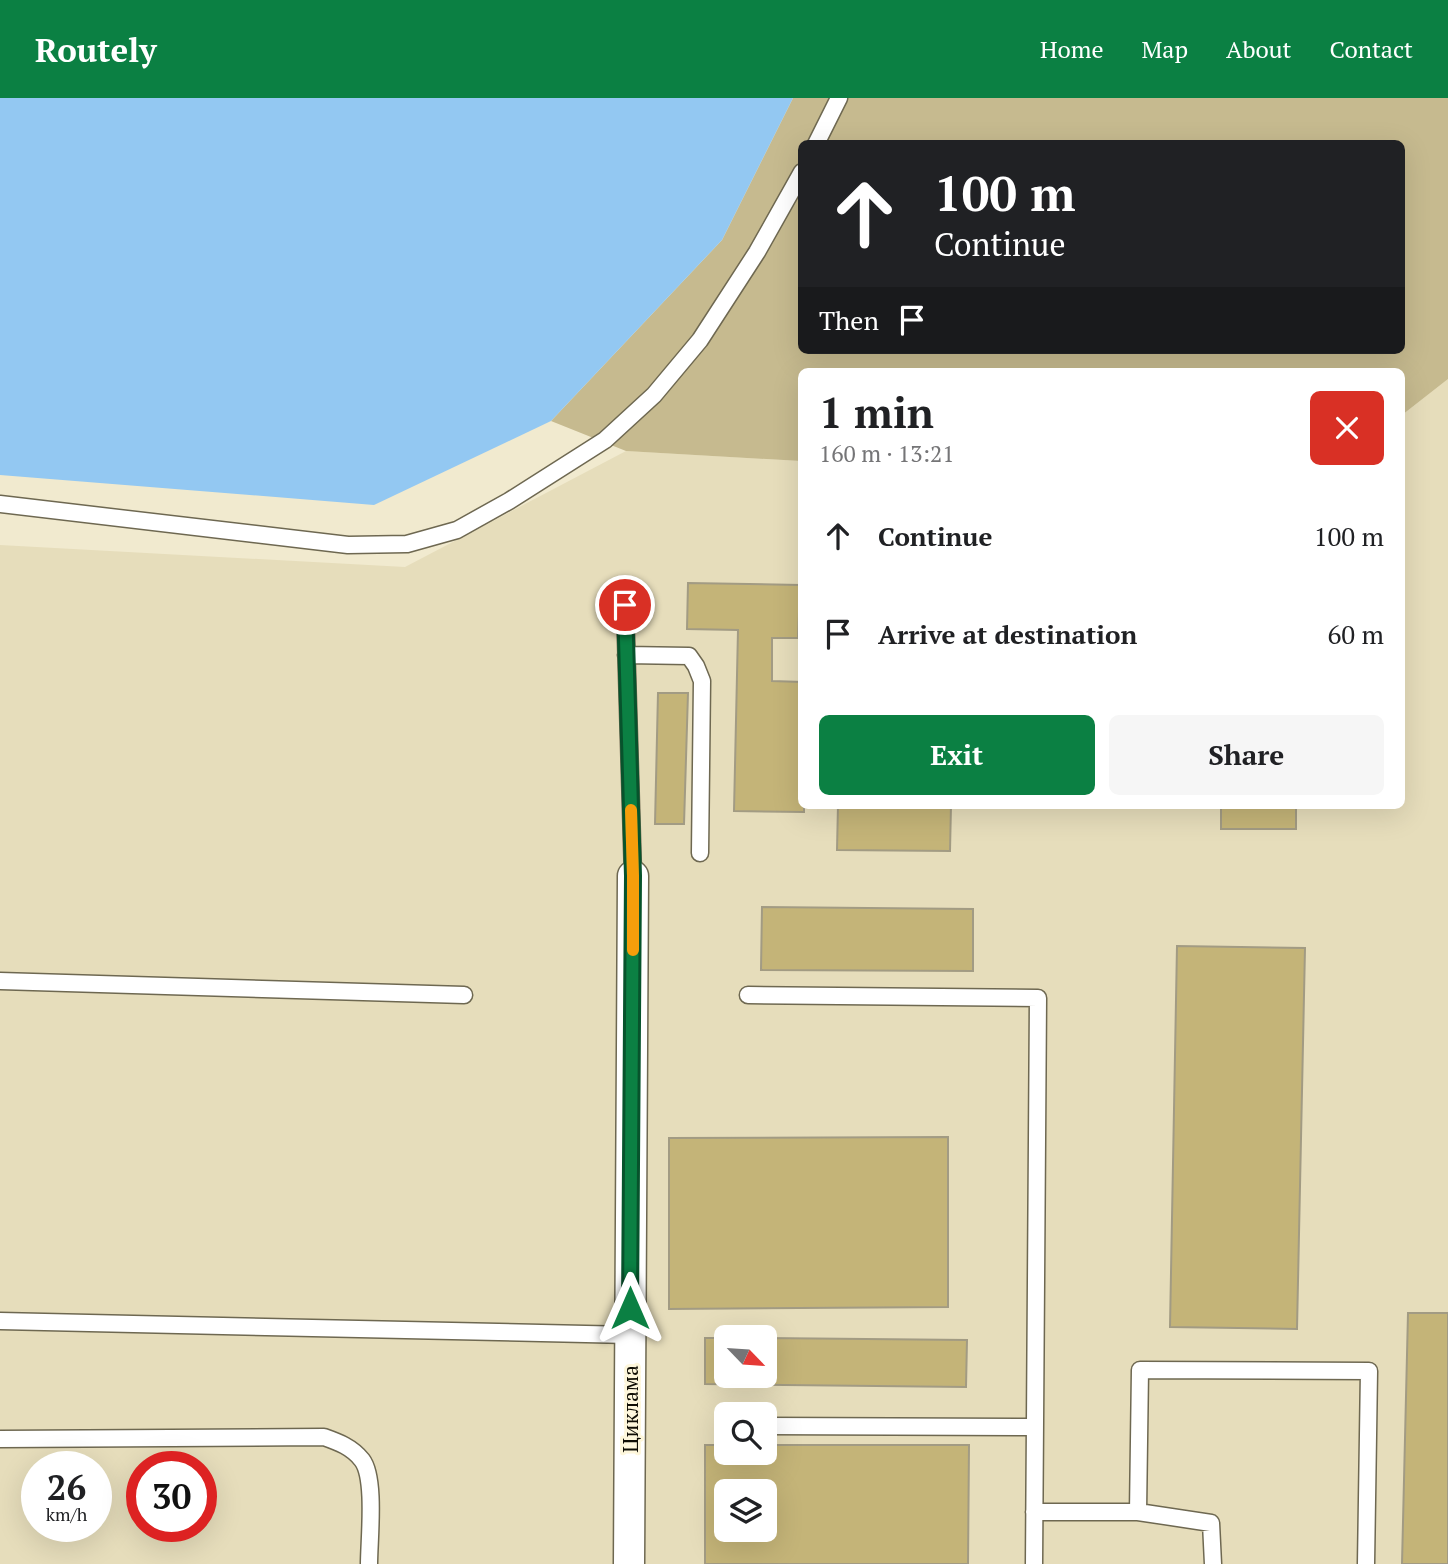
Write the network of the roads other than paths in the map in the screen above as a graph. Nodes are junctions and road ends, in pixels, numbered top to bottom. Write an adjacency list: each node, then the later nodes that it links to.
1 (839, 98): 2 (lane)
2 (818, 140)
3 (798, 179): 4 (lane)
4 (0, 504)
5 (625, 605): 6 (lane)
6 (626, 655): 7 (lane); 8 (lane)
7 (700, 853)
8 (633, 876): 13 (street, Циклама)
9 (0, 981): 10 (lane)
10 (464, 995)
11 (748, 995): 15 (lane)
12 (0, 1321): 13 (lane)
13 (630, 1335): 20 (street, Циклама)
14 (777, 1426): 15 (lane)
15 (1035, 1427): 17 (lane)
16 (0, 1439): 19 (lane)
17 (1034, 1512): 18 (lane); 21 (lane)
18 (1138, 1512): 22 (lane); 23 (lane)
19 (369, 1564)
20 (629, 1564)
21 (1034, 1564)
22 (1213, 1564)
23 (1366, 1564)

